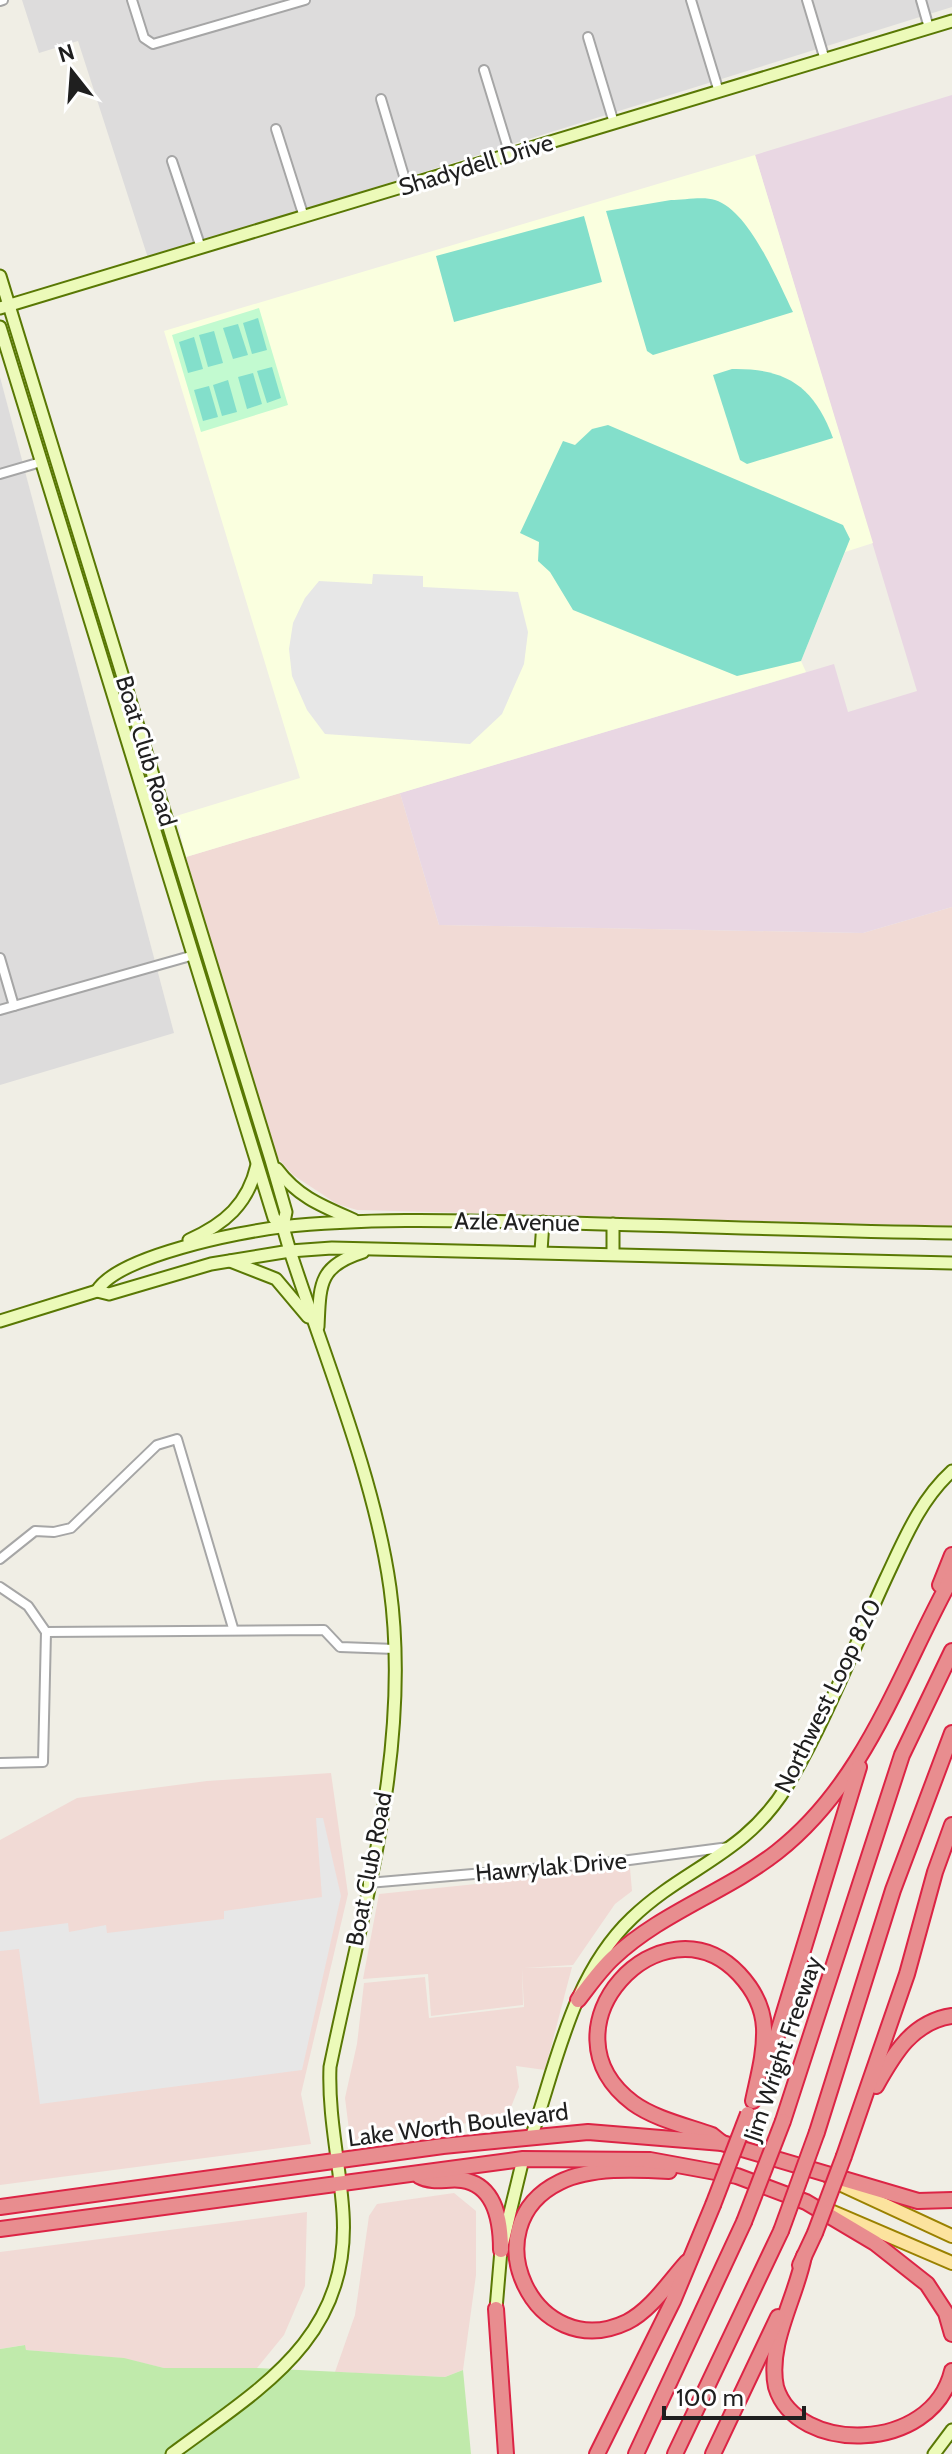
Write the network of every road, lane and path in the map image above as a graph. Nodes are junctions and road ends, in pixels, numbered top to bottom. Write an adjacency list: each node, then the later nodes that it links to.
1 (132, 0): 2 (street)
2 (305, 0)
3 (691, 0): 11 (street)
4 (807, 0): 9 (street)
5 (921, 0): 7 (street)
6 (952, 21): 7 (main road, Shadydell Drive)
7 (929, 28): 9 (main road, Shadydell Drive)
8 (588, 37): 13 (street)
9 (825, 60): 11 (main road, Shadydell Drive)
10 (484, 70): 15 (street)
11 (719, 92): 13 (main road, Shadydell Drive)
12 (381, 99): 17 (street)
13 (614, 123): 15 (main road, Shadydell Drive)
14 (276, 129): 18 (street)
15 (510, 155): 17 (main road, Shadydell Drive)
16 (172, 161): 19 (street)
17 (407, 186): 18 (main road, Shadydell Drive)
18 (304, 217): 19 (main road, Shadydell Drive)
19 (201, 248): 21 (main road, Shadydell Drive)
20 (0, 276): 21 (main road, Boat Club Road)
21 (5, 307): 29 (main road, Boat Club Road)
22 (0, 327): 23 (main road, Boat Club Road)
23 (41, 462): 24 (street); 25 (main road, Boat Club Road)
24 (0, 474)
25 (194, 955): 27 (street); 30 (main road, Boat Club Road)
26 (0, 958): 27 (street)
27 (14, 1006): 28 (street)
28 (0, 1010)
29 (271, 1160): 31 (main road); 34 (main road, Boat Club Road)
30 (257, 1164): 34 (main road, Boat Club Road); 40 (main road)
31 (358, 1222): 32 (main road, Azle Avenue); 34 (main road, Azle Avenue)
32 (543, 1222): 33 (main road, Azle Avenue); 38 (main road)
33 (613, 1224): 35 (main road, Azle Avenue); 39 (main road)
34 (283, 1227): 37 (main road, Boat Club Road); 40 (main road, Azle Avenue)
35 (952, 1233)
36 (373, 1248): 37 (main road, Azle Avenue); 38 (main road, Azle Avenue); 45 (main road, Azle Avenue)
37 (290, 1251): 41 (main road, Azle Avenue); 45 (main road, Boat Club Road)
38 (541, 1251): 39 (main road, Azle Avenue)
39 (613, 1253): 42 (main road, Azle Avenue)
40 (148, 1259): 43 (main road, Azle Avenue)
41 (230, 1261): 43 (main road, Azle Avenue); 45 (main road)
42 (952, 1263)
43 (97, 1291): 44 (main road, Azle Avenue)
44 (0, 1321)
45 (317, 1335): 54 (main road, Boat Club Road)
46 (952, 1471): 60 (main road, Northwest Loop 820)
47 (952, 1555): 52 (highway)
48 (0, 1559): 51 (street)
49 (952, 1577): 52 (highway)
50 (0, 1587): 53 (street)
51 (233, 1628): 53 (street); 54 (street)
52 (924, 1628): 57 (highway)
53 (46, 1632): 58 (street)
54 (395, 1649): 61 (main road, Boat Club Road)
55 (952, 1651): 90 (highway, Jim Wright Freeway, bridge)
56 (952, 1733): 91 (highway, bridge)
57 (861, 1759): 62 (highway); 64 (highway)
58 (0, 1763)
59 (952, 1825): 65 (highway)
60 (734, 1847): 61 (street, Hawrylak Drive); 62 (main road, Northwest Loop 820)
61 (368, 1883): 69 (main road, Boat Club Road)
62 (578, 2000): 66 (main road, Northwest Loop 820)
63 (952, 2016): 65 (highway)
64 (751, 2108): 67 (highway); 81 (highway, bridge)
65 (861, 2111): 80 (highway, bridge)
66 (532, 2135): 67 (highway, Lake Worth Boulevard); 69 (highway, Lake Worth Boulevard)
67 (722, 2143): 70 (highway, Lake Worth Boulevard)
68 (523, 2159): 71 (highway, Lake Worth Boulevard); 72 (highway, Lake Worth Boulevard); 79 (main road)
69 (336, 2162): 73 (main road, Boat Club Road); 76 (highway, Lake Worth Boulevard)
70 (817, 2173): 74 (highway); 78 (main road, Lake Worth Boulevard)
71 (415, 2174): 73 (highway, Lake Worth Boulevard); 79 (highway)
72 (737, 2176): 75 (highway, Lake Worth Boulevard); 81 (highway)
73 (339, 2184): 77 (highway, Lake Worth Boulevard); 87 (main road, Boat Club Road)
74 (952, 2200)
75 (806, 2202): 82 (main road, Lake Worth Boulevard); 84 (highway)
76 (0, 2207)
77 (0, 2229)
78 (952, 2236)
79 (501, 2250): 83 (main road)
80 (804, 2256): 85 (highway); 92 (highway)
81 (687, 2262): 89 (highway)
82 (952, 2263)
83 (496, 2309): 88 (highway)
84 (952, 2334)
85 (952, 2371)
86 (952, 2430): 93 (main road)
87 (172, 2454)
88 (506, 2454)
89 (597, 2454)
90 (636, 2454)
91 (675, 2454)
92 (713, 2454)
93 (934, 2454)

